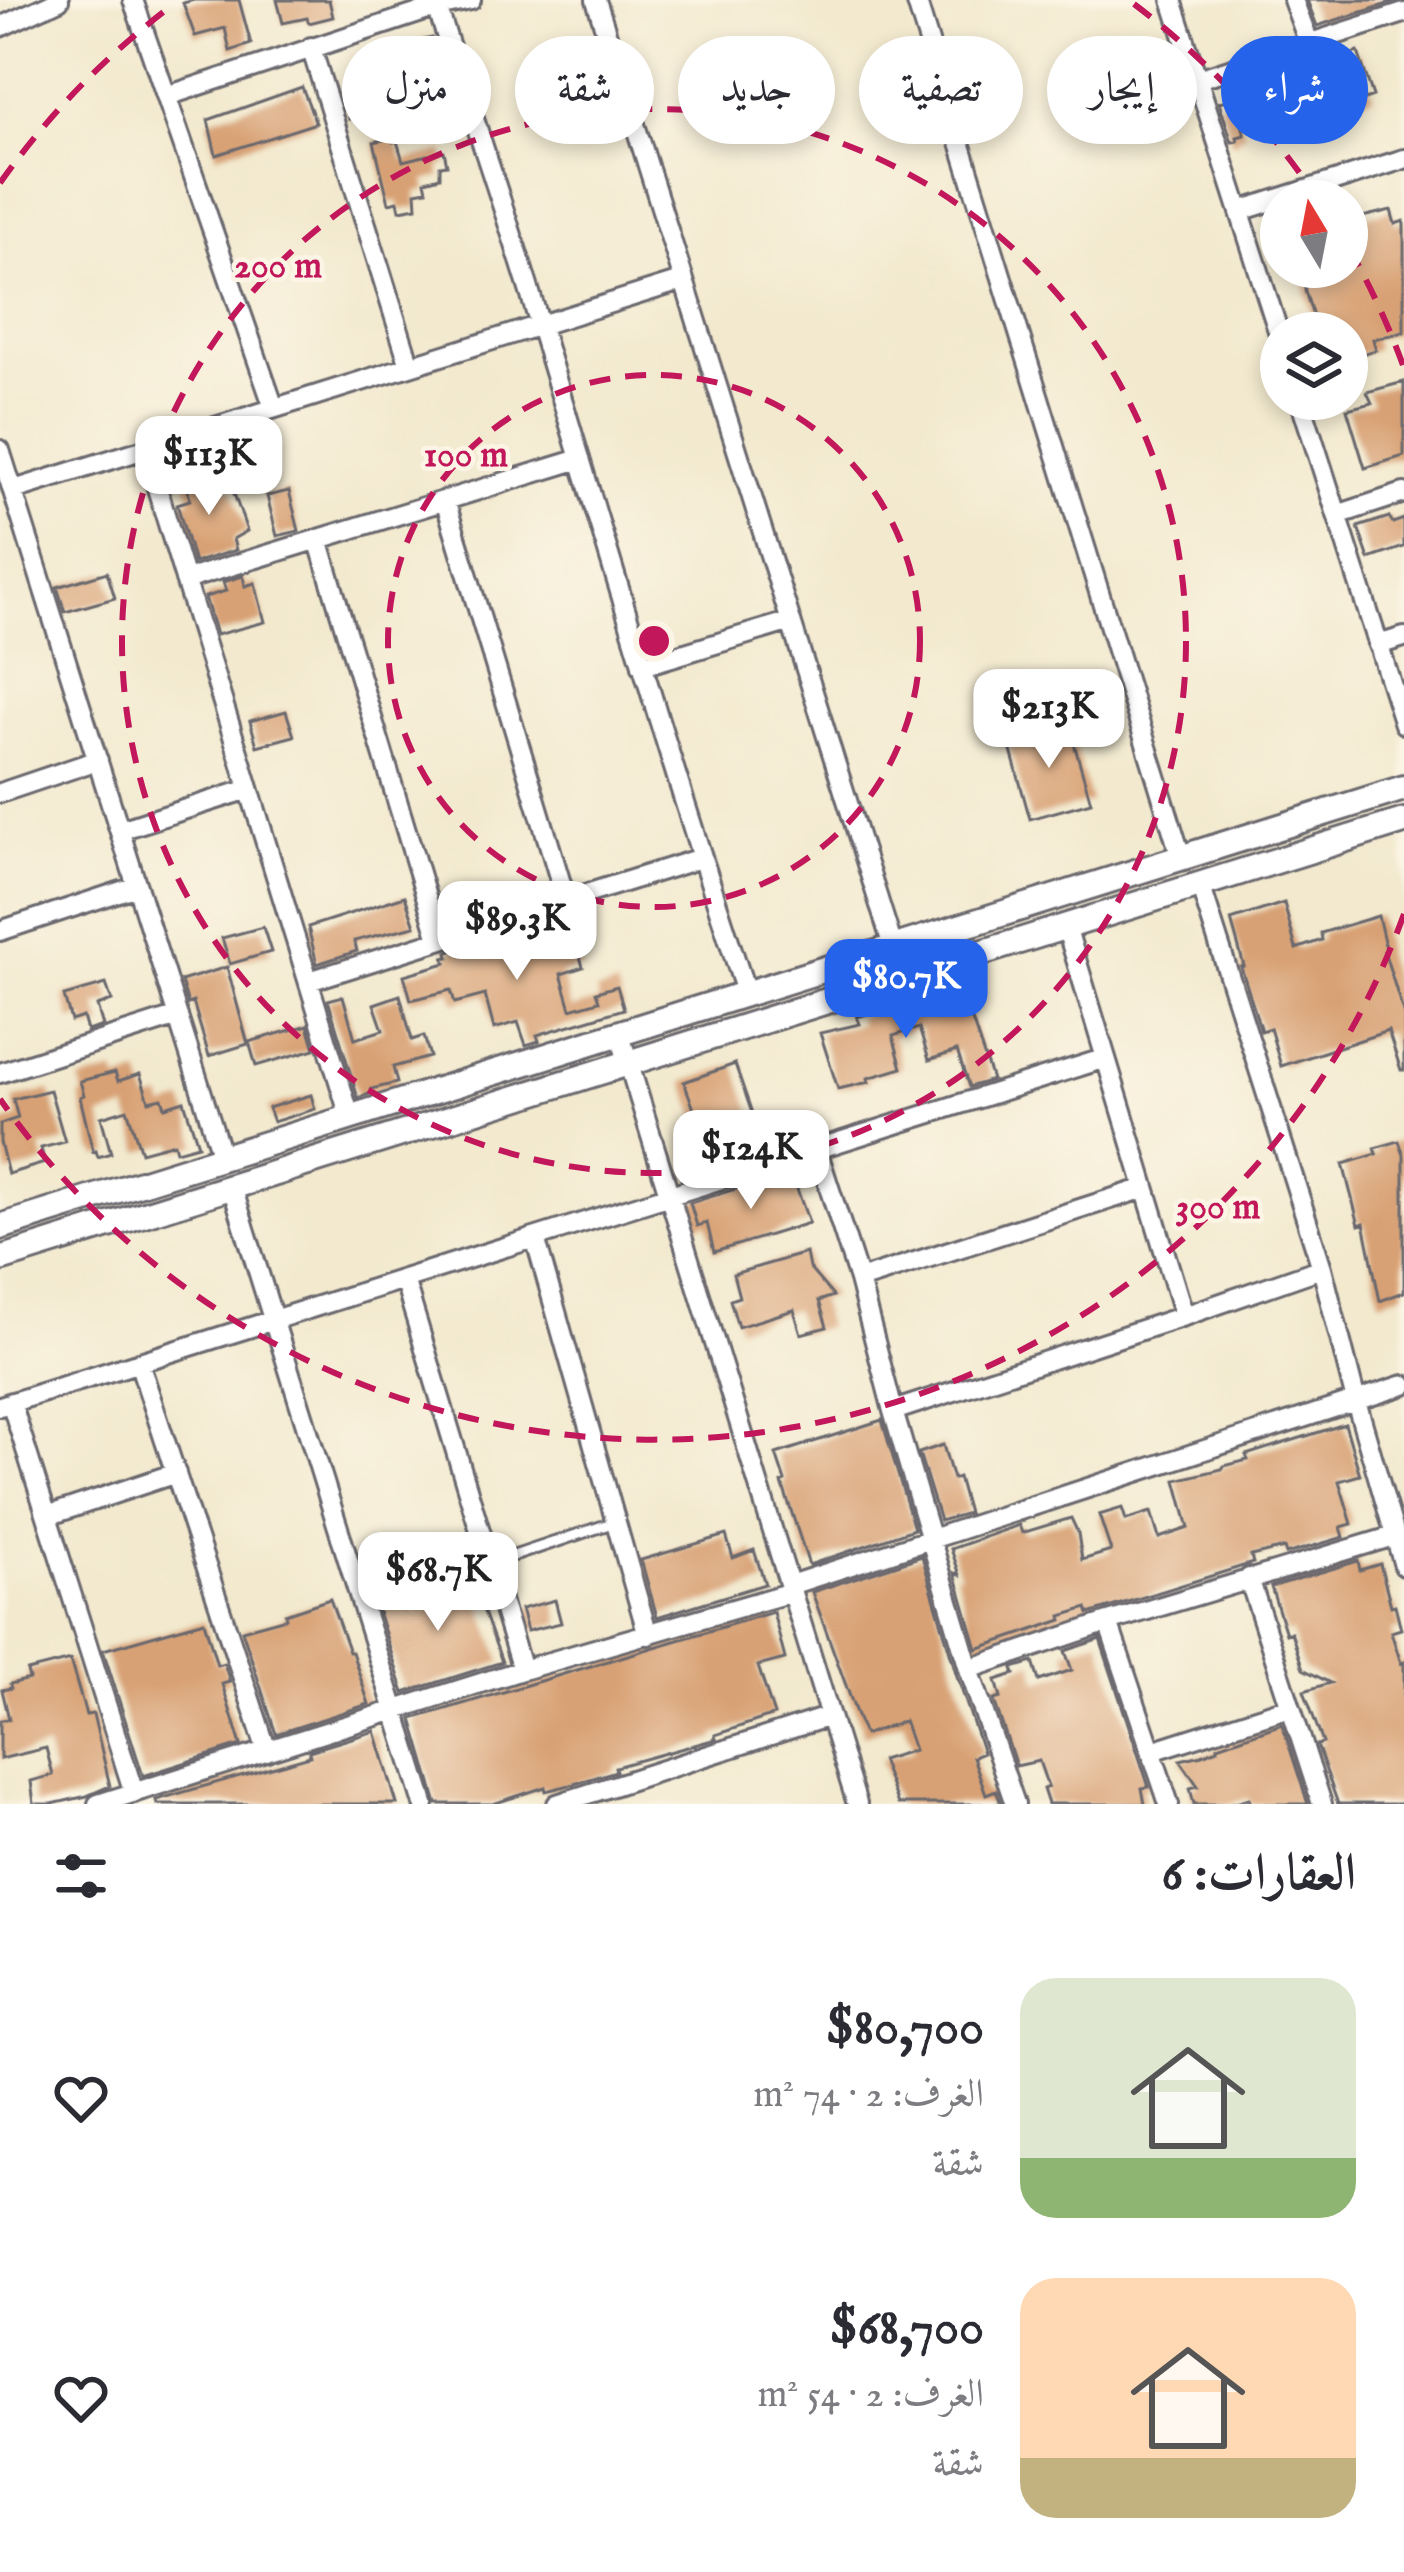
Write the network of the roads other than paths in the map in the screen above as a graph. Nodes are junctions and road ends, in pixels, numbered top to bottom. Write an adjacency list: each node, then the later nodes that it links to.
1 (59, 0): 10 (street)
2 (134, 0): 16 (street)
3 (471, 0): 8 (street)
4 (596, 0): 19 (street)
5 (916, 0): 45 (street)
6 (1172, 0): 15 (street)
7 (1293, 0): 11 (street)
8 (437, 7): 13 (street); 21 (street)
9 (1404, 13): 12 (street)
10 (0, 27)
11 (1306, 36)
12 (1331, 36)
13 (311, 47): 16 (street); 22 (street)
14 (1221, 72): 15 (street)
15 (1198, 79): 18 (street)
16 (167, 96): 23 (street)
17 (1404, 159): 18 (street)
18 (1240, 211): 20 (street)
19 (684, 280): 21 (street); 34 (street)
20 (1272, 312)
21 (540, 325): 22 (street); 27 (street)
22 (410, 366): 23 (street)
23 (274, 409): 26 (street)
24 (1307, 420): 31 (street)
25 (0, 449): 28 (street)
26 (145, 449): 28 (street); 33 (street)
27 (580, 459): 30 (street); 37 (street)
28 (14, 490): 39 (street)
29 (1404, 494): 31 (street)
30 (446, 500): 32 (street); 49 (street)
31 (1337, 514): 36 (street)
32 (318, 539): 33 (street); 52 (street)
33 (185, 580): 40 (street)
34 (791, 621): 37 (street); 53 (street)
35 (1404, 637): 36 (street)
36 (1378, 645): 38 (street)
37 (642, 666): 46 (street)
38 (1404, 724)
39 (98, 760): 42 (street); 44 (street)
40 (249, 789): 44 (street); 54 (street)
41 (1392, 791): 43 (street); 45 (street)
42 (0, 793)
43 (1397, 823): 47 (street)
44 (120, 830): 48 (street)
45 (1181, 857): 53 (street)
46 (701, 858): 49 (street); 55 (street)
47 (1200, 884): 50 (street); 74 (street)
48 (137, 886): 51 (street); 56 (street)
49 (566, 899): 52 (street)
50 (1066, 926): 60 (street); 61 (street)
51 (0, 931)
52 (440, 940): 54 (street)
53 (893, 946): 55 (street)
54 (309, 981): 65 (street)
55 (746, 992): 57 (street)
56 (178, 1016): 64 (street); 67 (street)
57 (663, 1018): 58 (street); 60 (street)
58 (620, 1032): 59 (street); 62 (street)
59 (592, 1040): 63 (street); 65 (street)
60 (675, 1047): 62 (street)
61 (1106, 1058): 66 (street); 69 (street)
62 (629, 1061): 63 (street); 70 (street)
63 (598, 1071): 68 (street)
64 (0, 1073)
65 (350, 1117): 67 (street)
66 (817, 1150): 70 (street); 76 (street)
67 (222, 1157): 71 (street)
68 (232, 1186): 73 (street); 78 (street)
69 (1145, 1188): 76 (street); 77 (street)
70 (672, 1196): 72 (street); 92 (street)
71 (0, 1227)
72 (535, 1238): 75 (street); 86 (street)
73 (0, 1259)
74 (1322, 1268): 77 (street); 81 (street)
75 (404, 1279): 78 (street); 89 (street)
76 (859, 1280): 83 (street)
77 (1184, 1316): 83 (street)
78 (273, 1319): 79 (street); 98 (street)
79 (139, 1361): 82 (street); 84 (street)
80 (1404, 1385): 81 (street)
81 (1356, 1401): 87 (street); 88 (street)
82 (5, 1404): 85 (street)
83 (893, 1411): 88 (street)
84 (176, 1473): 85 (street); 100 (street)
85 (47, 1516): 102 (street)
86 (616, 1522): 89 (lane); 94 (street)
87 (1394, 1536): 90 (street); 91 (street)
88 (932, 1541): 92 (street); 95 (street)
89 (490, 1564): 96 (street)
90 (1404, 1566)
91 (1249, 1578): 93 (street); 97 (street)
92 (791, 1588): 94 (street); 99 (street)
93 (1108, 1622): 95 (street); 101 (street)
94 (648, 1635): 96 (street)
95 (969, 1669): 107 (street)
96 (522, 1670): 98 (street)
97 (1290, 1707): 101 (street); 109 (street)
98 (395, 1710): 100 (street); 104 (street)
99 (830, 1716): 105 (street); 106 (street)
100 (266, 1751): 102 (street)
101 (1152, 1751): 108 (street)
102 (134, 1792): 103 (street)
103 (98, 1804)
104 (424, 1804)
105 (557, 1804)
106 (857, 1804)
107 (1015, 1804)
108 (1169, 1804)
109 (1322, 1804)

